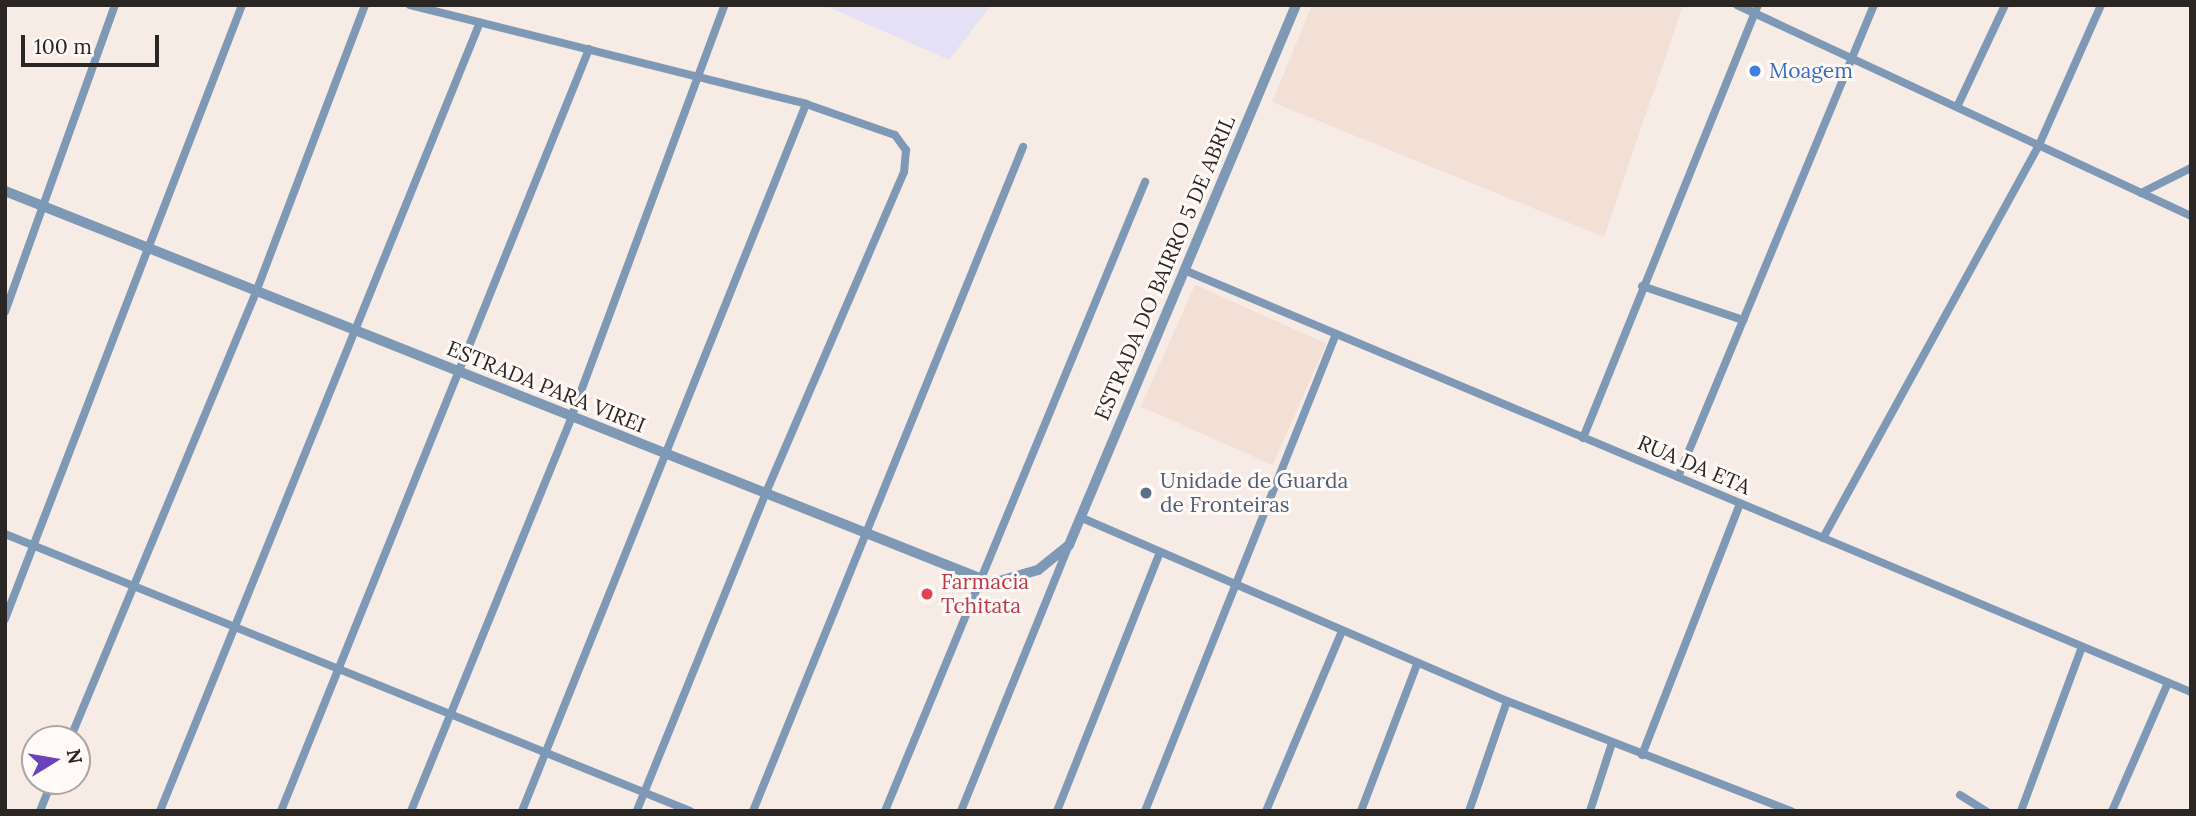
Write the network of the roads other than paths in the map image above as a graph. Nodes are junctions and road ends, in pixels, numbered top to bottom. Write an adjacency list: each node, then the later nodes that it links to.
1 (114, 5): 25 (street)
2 (242, 5): 27 (street)
3 (365, 5): 30 (street)
4 (410, 5): 11 (street)
5 (725, 5): 16 (street)
6 (1296, 5): 28 (street, ESTRADA DO BAIRRO 5 DE ABRIL)
7 (1737, 5): 12 (street)
8 (1874, 5): 15 (street)
9 (2005, 5): 18 (street)
10 (2101, 5): 19 (street)
11 (436, 8): 13 (street)
12 (1756, 9): 15 (street); 29 (street)
13 (480, 22): 14 (street); 33 (street)
14 (589, 48): 16 (street); 35 (street)
15 (1852, 58): 18 (street); 32 (street)
16 (699, 75): 17 (street); 36 (street)
17 (806, 104): 38 (street); 40 (street)
18 (1958, 107): 19 (street)
19 (2039, 145): 24 (street); 45 (street)
20 (1023, 147): 44 (street)
21 (2191, 168): 24 (street)
22 (1145, 182): 49 (street)
23 (5, 191): 25 (street, ESTRADA PARA VIREI)
24 (2141, 193): 26 (street)
25 (46, 207): 27 (street, ESTRADA PARA VIREI); 31 (street)
26 (2191, 216)
27 (148, 248): 30 (street, ESTRADA PARA VIREI); 47 (street)
28 (1184, 270): 34 (street, RUA DA ETA); 42 (street, ESTRADA DO BAIRRO 5 DE ABRIL)
29 (1642, 286): 32 (street); 37 (street)
30 (256, 292): 33 (street, ESTRADA PARA VIREI); 51 (street)
31 (5, 312)
32 (1743, 320): 39 (street)
33 (354, 331): 35 (street, ESTRADA PARA VIREI); 53 (street)
34 (1336, 334): 37 (street, RUA DA ETA); 50 (street)
35 (459, 373): 36 (street, ESTRADA PARA VIREI); 57 (street)
36 (571, 418): 38 (street, ESTRADA PARA VIREI); 61 (street)
37 (1583, 438): 39 (street, RUA DA ETA)
38 (666, 456): 40 (street, ESTRADA PARA VIREI); 64 (street)
39 (1678, 477): 41 (street, RUA DA ETA)
40 (765, 495): 44 (street, ESTRADA PARA VIREI); 66 (street)
41 (1740, 503): 45 (street, RUA DA ETA); 65 (street)
42 (1082, 518): 46 (street, ESTRADA DO BAIRRO 5 DE ABRIL); 48 (street)
43 (5, 534): 47 (street)
44 (867, 536): 49 (street, ESTRADA PARA VIREI); 75 (street)
45 (1823, 538): 55 (street, RUA DA ETA)
46 (1069, 545): 49 (street, ESTRADA PARA VIREI); 77 (street)
47 (35, 546): 51 (street); 52 (street)
48 (1160, 552): 50 (street); 78 (street)
49 (978, 581): 76 (street)
50 (1238, 585): 54 (street); 79 (street)
51 (133, 586): 53 (street); 62 (street)
52 (5, 619)
53 (234, 627): 57 (street); 69 (street)
54 (1342, 631): 56 (street); 80 (street)
55 (2082, 647): 58 (street, RUA DA ETA); 85 (street)
56 (1418, 664): 60 (street); 81 (street)
57 (338, 669): 61 (street); 70 (street)
58 (2168, 683): 59 (street, RUA DA ETA); 86 (street)
59 (2191, 692)
60 (1507, 701): 63 (street); 82 (street)
61 (450, 714): 64 (street); 71 (street)
62 (76, 725)
63 (1612, 743): 65 (street); 68 (street)
64 (546, 753): 66 (street); 72 (street)
65 (1642, 755): 83 (street)
66 (645, 793): 73 (street); 74 (street)
67 (1960, 795): 84 (street)
68 (1591, 810)
69 (160, 811)
70 (281, 811)
71 (411, 811)
72 (522, 811)
73 (637, 811)
74 (690, 811)
75 (753, 811)
76 (886, 811)
77 (961, 811)
78 (1057, 811)
79 (1145, 811)
80 (1266, 811)
81 (1361, 811)
82 (1469, 811)
83 (1791, 811)
84 (1986, 811)
85 (2021, 811)
86 (2112, 811)

